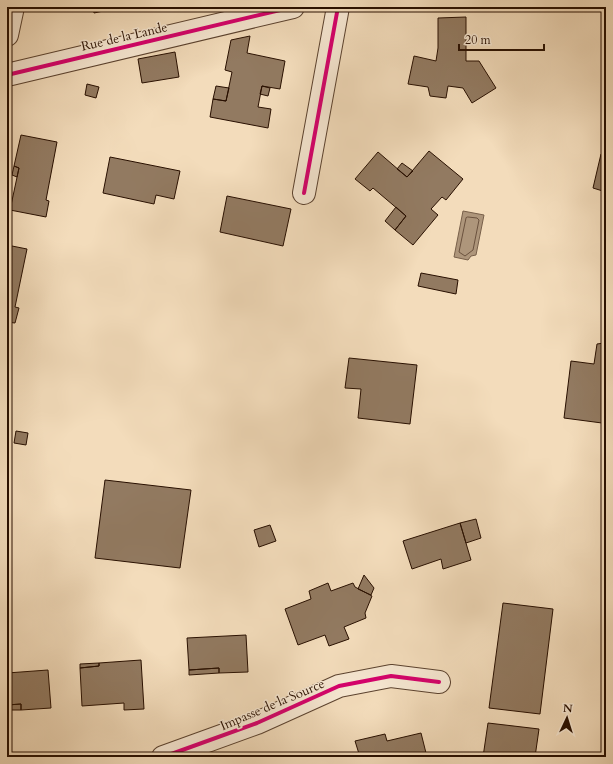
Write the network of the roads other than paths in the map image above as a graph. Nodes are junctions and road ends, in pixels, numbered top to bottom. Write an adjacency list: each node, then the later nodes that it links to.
1 (13, 7): 4 (street)
2 (293, 7): 5 (street, Rue de la Lande)
3 (338, 7): 6 (street)
4 (7, 35)
5 (7, 75)
6 (304, 193)
7 (439, 682): 8 (street, Impasse de la Source)
8 (163, 757)

